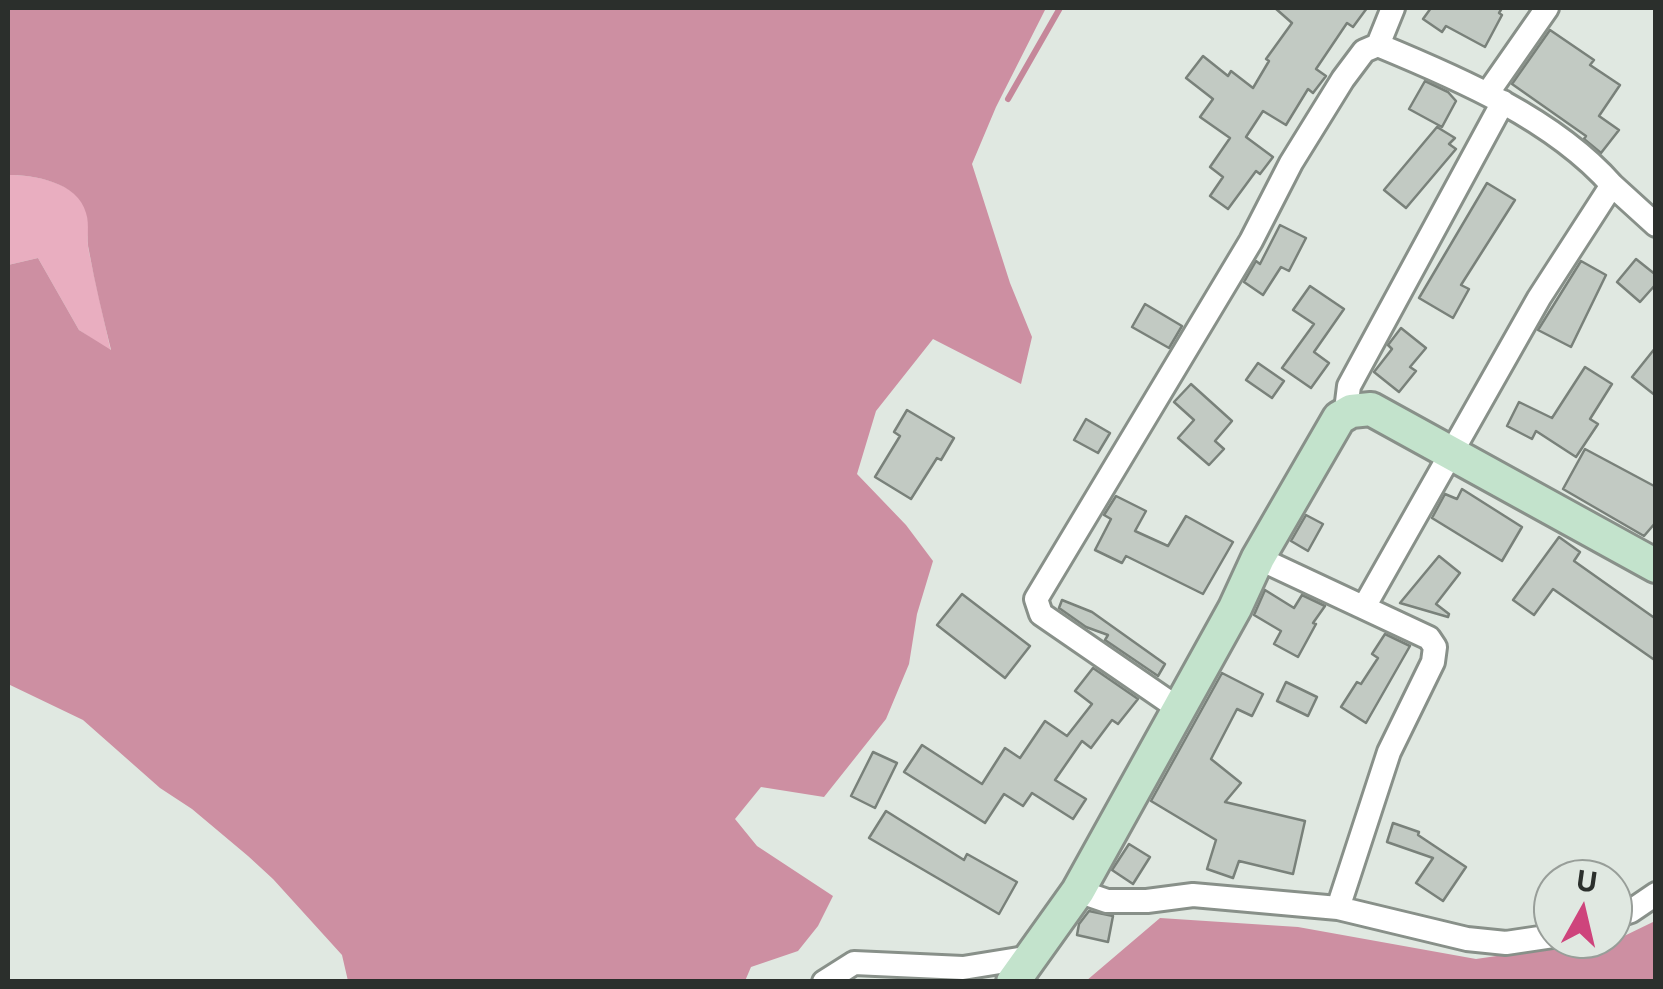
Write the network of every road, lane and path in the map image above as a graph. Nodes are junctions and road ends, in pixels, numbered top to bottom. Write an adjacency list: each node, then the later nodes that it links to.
1 (1393, 8): 3 (street)
2 (1547, 8): 4 (street)
3 (1378, 45): 4 (street); 12 (street)
4 (1495, 98): 5 (street); 7 (street)
5 (1612, 186): 6 (street); 8 (street)
6 (1656, 224)
7 (1351, 411): 8 (main road); 9 (main road)
8 (1451, 453): 10 (main road); 11 (street)
9 (1258, 558): 11 (street); 12 (main road)
10 (1656, 566)
11 (1364, 607): 15 (street)
12 (1179, 709): 13 (main road)
13 (1078, 891): 15 (street); 18 (main road)
14 (1656, 894): 16 (street)
15 (1338, 908): 17 (street)
16 (1633, 911)
17 (1533, 939)
18 (1022, 969): 19 (street)
19 (824, 982)

